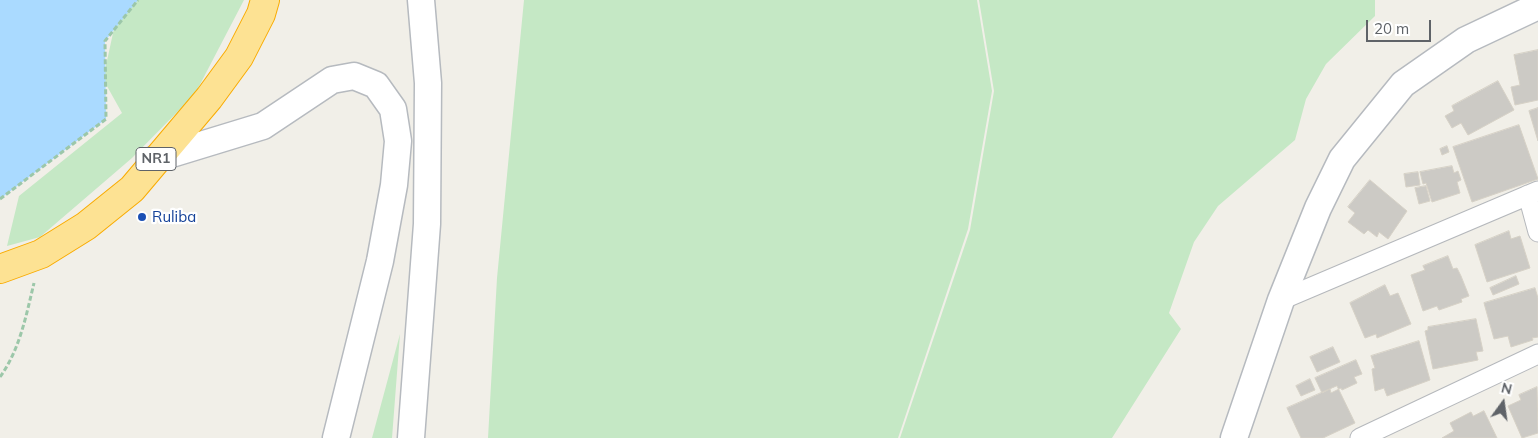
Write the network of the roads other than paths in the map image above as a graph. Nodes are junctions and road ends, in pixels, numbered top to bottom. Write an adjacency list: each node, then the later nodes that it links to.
1 (265, 0): 4 (highway, NR1)
2 (421, 0): 11 (main road)
3 (1538, 6): 8 (main road)
4 (155, 159): 7 (highway, NR1); 10 (main road)
5 (1533, 193): 6 (street); 8 (street)
6 (1538, 232)
7 (0, 269)
8 (1281, 300): 12 (main road)
9 (1538, 354): 13 (street)
10 (336, 438)
11 (411, 438)
12 (1234, 438)
13 (1360, 438)

